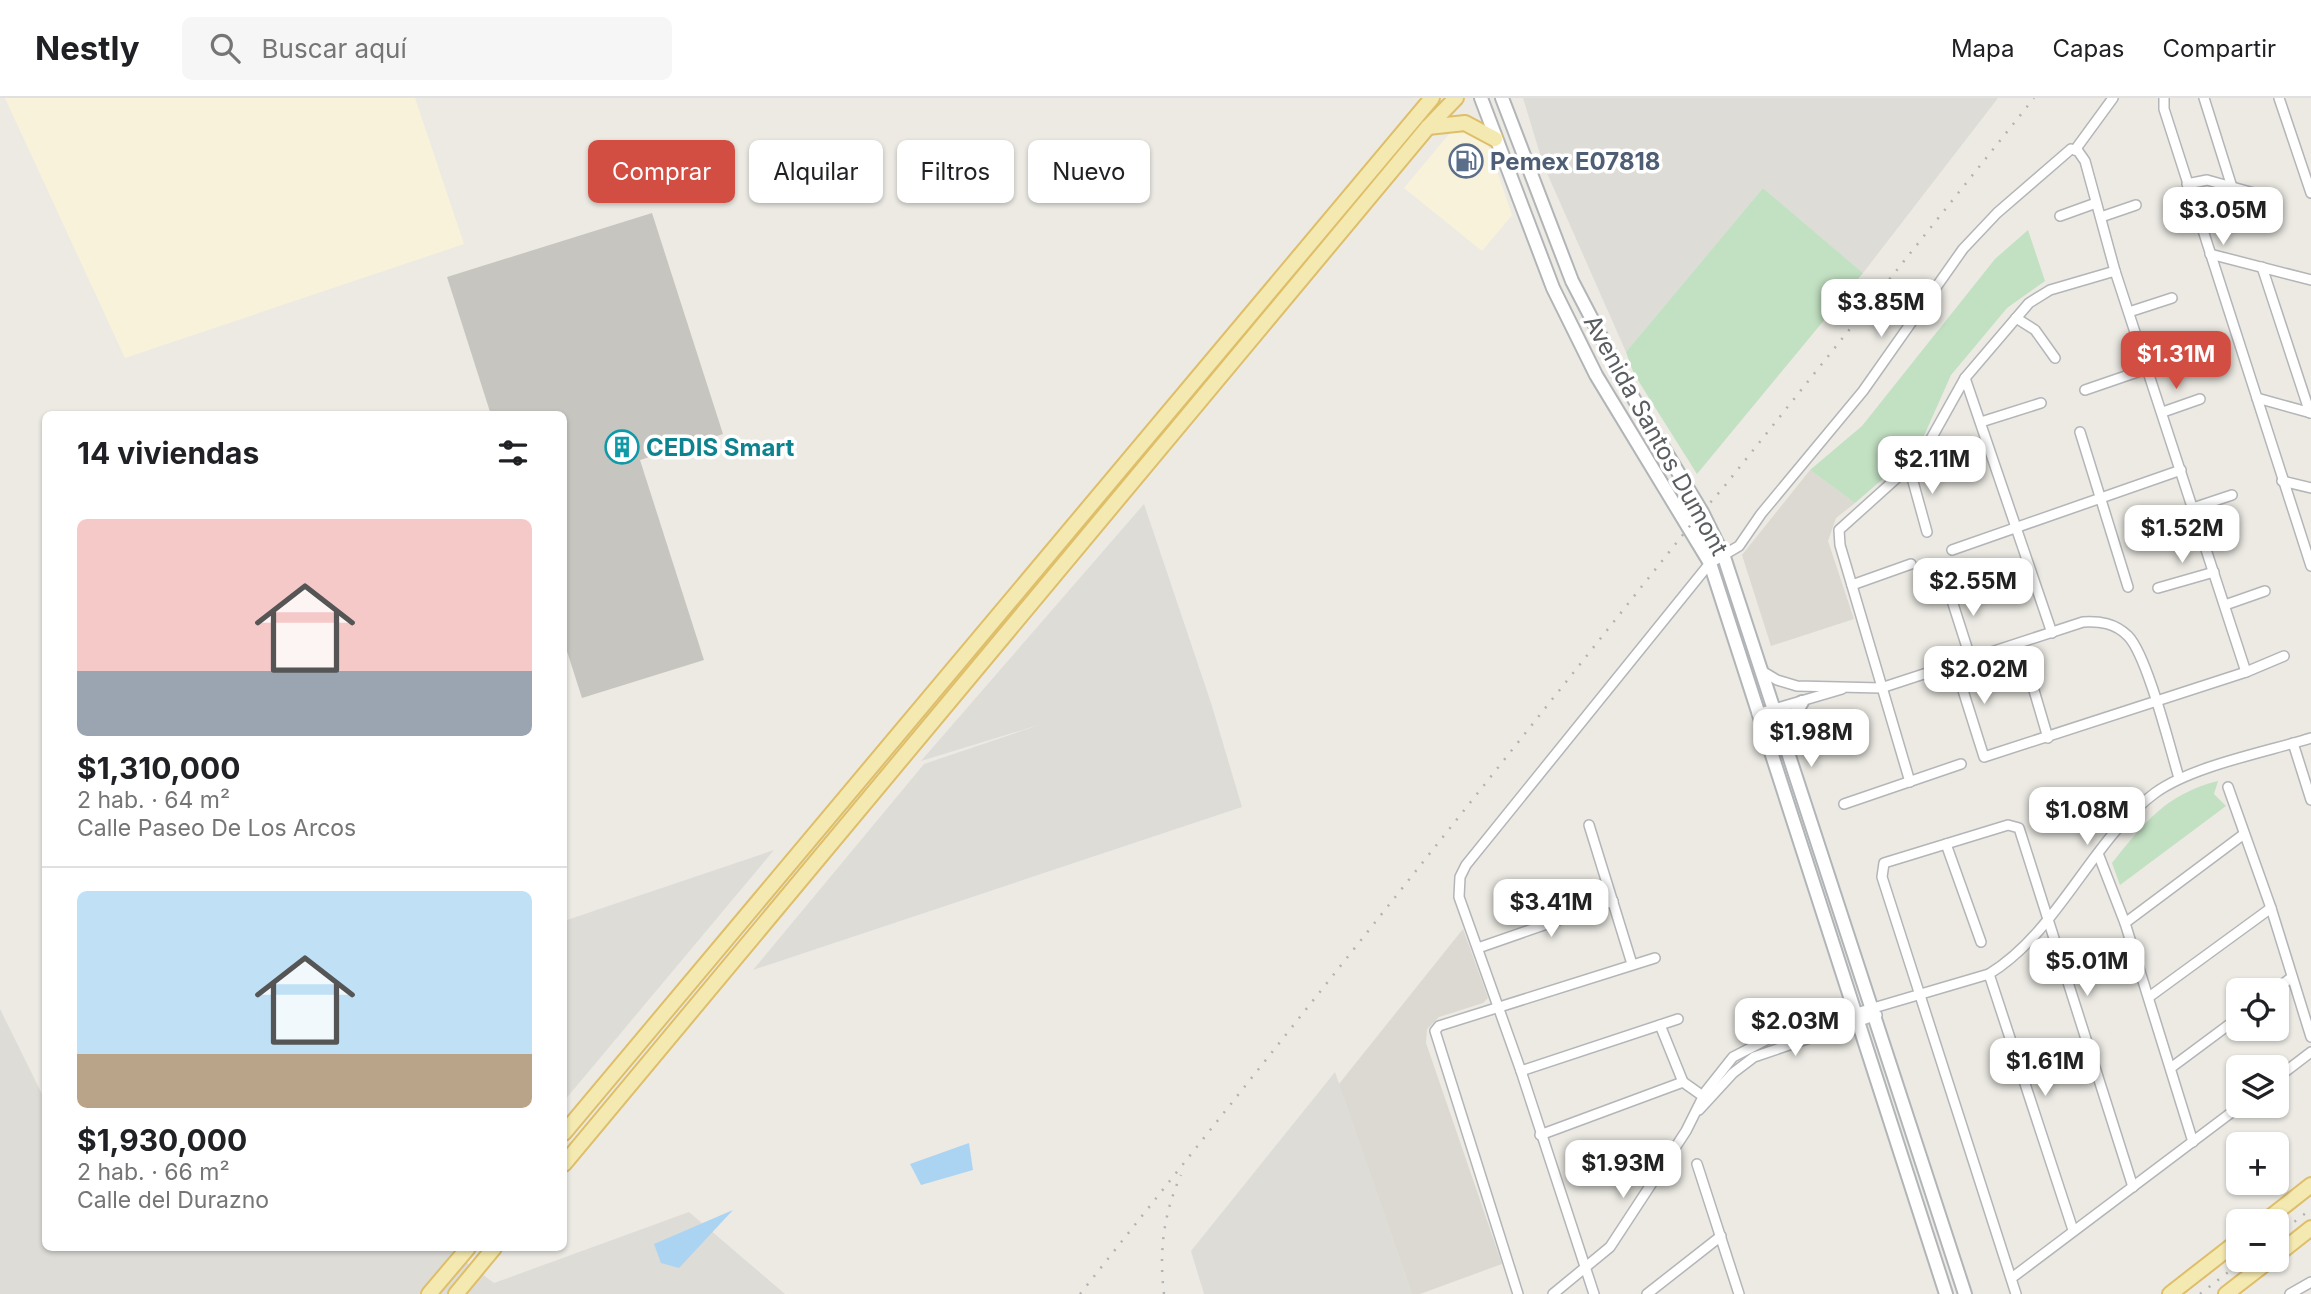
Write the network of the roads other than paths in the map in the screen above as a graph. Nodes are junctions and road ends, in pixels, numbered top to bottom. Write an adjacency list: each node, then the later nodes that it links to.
1 (1432, 98): 88 (main road)
2 (1456, 98): 9 (main road)
3 (1481, 98): 10 (main road, Avenida Santos Dumont)
4 (1502, 98): 48 (main road, Avenida Santos Dumont)
5 (2113, 98): 11 (street)
6 (2204, 98): 13 (street)
7 (2279, 98): 14 (street)
8 (2163, 100): 12 (street)
9 (1428, 127): 10 (main road); 91 (main road)
10 (1495, 139): 49 (main road, Avenida Santos Dumont)
11 (2075, 150): 16 (street); 48 (street)
12 (2187, 184): 13 (street); 20 (street)
13 (2232, 187): 15 (street)
14 (2311, 193)
15 (2260, 195)
16 (2096, 203): 18 (street); 19 (street)
17 (2136, 205): 19 (street)
18 (2060, 216)
19 (2101, 217): 22 (street)
20 (2210, 254): 21 (street); 31 (street)
21 (2262, 267): 23 (street); 35 (street)
22 (2115, 271): 25 (street); 26 (street)
23 (2311, 280)
24 (2172, 298): 25 (street)
25 (2129, 312): 28 (street)
26 (2016, 318): 27 (street); 29 (street)
27 (2055, 358)
28 (2148, 368): 30 (street); 34 (street)
29 (1965, 378): 36 (street); 38 (street)
30 (2085, 390)
31 (2258, 398): 35 (street); 40 (street)
32 (2200, 399): 34 (street)
33 (2041, 403): 36 (street)
34 (2163, 412): 39 (street)
35 (2311, 413)
36 (1981, 422): 45 (street)
37 (2080, 432): 43 (street)
38 (1909, 467): 46 (street); 53 (street)
39 (2181, 470): 43 (street); 44 (street)
40 (2282, 481): 41 (street); 50 (street)
41 (2311, 488)
42 (2232, 495): 44 (street)
43 (2100, 497): 45 (street); 55 (street)
44 (2193, 508): 52 (street)
45 (2016, 526): 47 (street); 59 (street)
46 (1927, 532)
47 (1952, 550)
48 (1724, 557): 49 (street); 63 (main road, Avenida Santos Dumont)
49 (1710, 563): 71 (main road, Avenida Santos Dumont); 93 (street)
50 (2310, 563)
51 (1911, 564): 53 (street)
52 (2214, 572): 56 (street); 58 (street)
53 (1852, 585): 67 (street)
54 (1947, 585): 61 (street)
55 (2128, 587)
56 (2158, 588)
57 (2265, 591): 58 (street)
58 (2225, 605): 64 (street)
59 (2052, 633): 61 (street); 69 (street)
60 (2284, 656): 64 (street)
61 (1971, 660): 62 (street)
62 (1955, 665): 67 (street); 72 (street)
63 (1762, 671): 66 (street); 70 (main road, Avenida Santos Dumont)
64 (2246, 672): 69 (street)
65 (2033, 687): 72 (street)
66 (1844, 688): 67 (street); 68 (street)
67 (1881, 688): 78 (street)
68 (1802, 702): 70 (street); 74 (main road)
69 (2156, 702): 72 (street); 77 (street)
70 (1774, 709): 71 (street); 74 (main road, Avenida Santos Dumont)
71 (1757, 714): 103 (main road, Avenida Santos Dumont)
72 (2048, 738)
73 (2311, 738): 75 (street)
74 (1785, 743): 102 (main road, Avenida Santos Dumont)
75 (2293, 743): 77 (street); 80 (street)
76 (1961, 764): 78 (street)
77 (2179, 778): 85 (street)
78 (1910, 782): 81 (street)
79 (2228, 787): 83 (street)
80 (2311, 800)
81 (1844, 804)
82 (1589, 825): 86 (street)
83 (2244, 834): 87 (street); 90 (street)
84 (1946, 844): 89 (street); 92 (street); 99 (street)
85 (2099, 856): 89 (street); 90 (street)
86 (1613, 901): 93 (street); 95 (street)
87 (2270, 908): 97 (street); 100 (street)
88 (746, 915): 91 (main road); 115 (main road)
89 (2047, 922): 96 (street); 121 (street)
90 (2125, 923): 100 (street)
91 (761, 925): 118 (main road)
92 (1981, 942)
93 (1478, 948): 101 (street)
94 (1655, 958): 95 (street)
95 (1632, 964): 101 (street)
96 (1989, 974): 99 (street); 124 (street)
97 (2292, 978): 98 (street); 107 (street)
98 (2289, 980)
99 (1922, 995): 102 (street); 132 (street)
100 (2149, 997): 109 (street)
101 (1498, 1007): 111 (street); 136 (street)
102 (1878, 1010): 103 (street); 142 (main road, Avenida Santos Dumont)
103 (1857, 1017): 113 (street); 141 (main road, Avenida Santos Dumont)
104 (1678, 1018): 105 (street)
105 (1660, 1025): 111 (street); 112 (street)
106 (2226, 1027): 109 (street)
107 (2311, 1037)
108 (2311, 1052): 110 (street)
109 (2172, 1067): 117 (street)
110 (2289, 1069)
111 (1521, 1071): 116 (street)
112 (1683, 1082): 113 (street); 116 (street)
113 (1706, 1098): 130 (street)
114 (2226, 1117): 117 (street)
115 (567, 1129)
116 (1540, 1135): 130 (street)
117 (2193, 1142): 121 (street)
118 (567, 1160)
119 (1697, 1164): 125 (street)
120 (2311, 1185): 122 (main road)
121 (2133, 1187): 124 (street)
122 (2281, 1209)
123 (2311, 1228): 126 (main road)
124 (2073, 1230): 132 (street)
125 (1721, 1236): 139 (street); 140 (street)
126 (2289, 1245)
127 (2226, 1250): 144 (main road)
128 (465, 1251): 134 (main road)
129 (492, 1251): 135 (main road)
130 (1585, 1270): 137 (street); 138 (street)
131 (2254, 1272): 145 (main road)
132 (2012, 1277): 143 (street)
133 (2311, 1282): 146 (street)
134 (429, 1294)
135 (456, 1294)
136 (1518, 1294)
137 (1553, 1294)
138 (1594, 1294)
139 (1647, 1294)
140 (1739, 1294)
141 (1946, 1294)
142 (1965, 1294)
143 (2016, 1294)
144 (2170, 1294)
145 (2226, 1294)
146 (2290, 1294)

